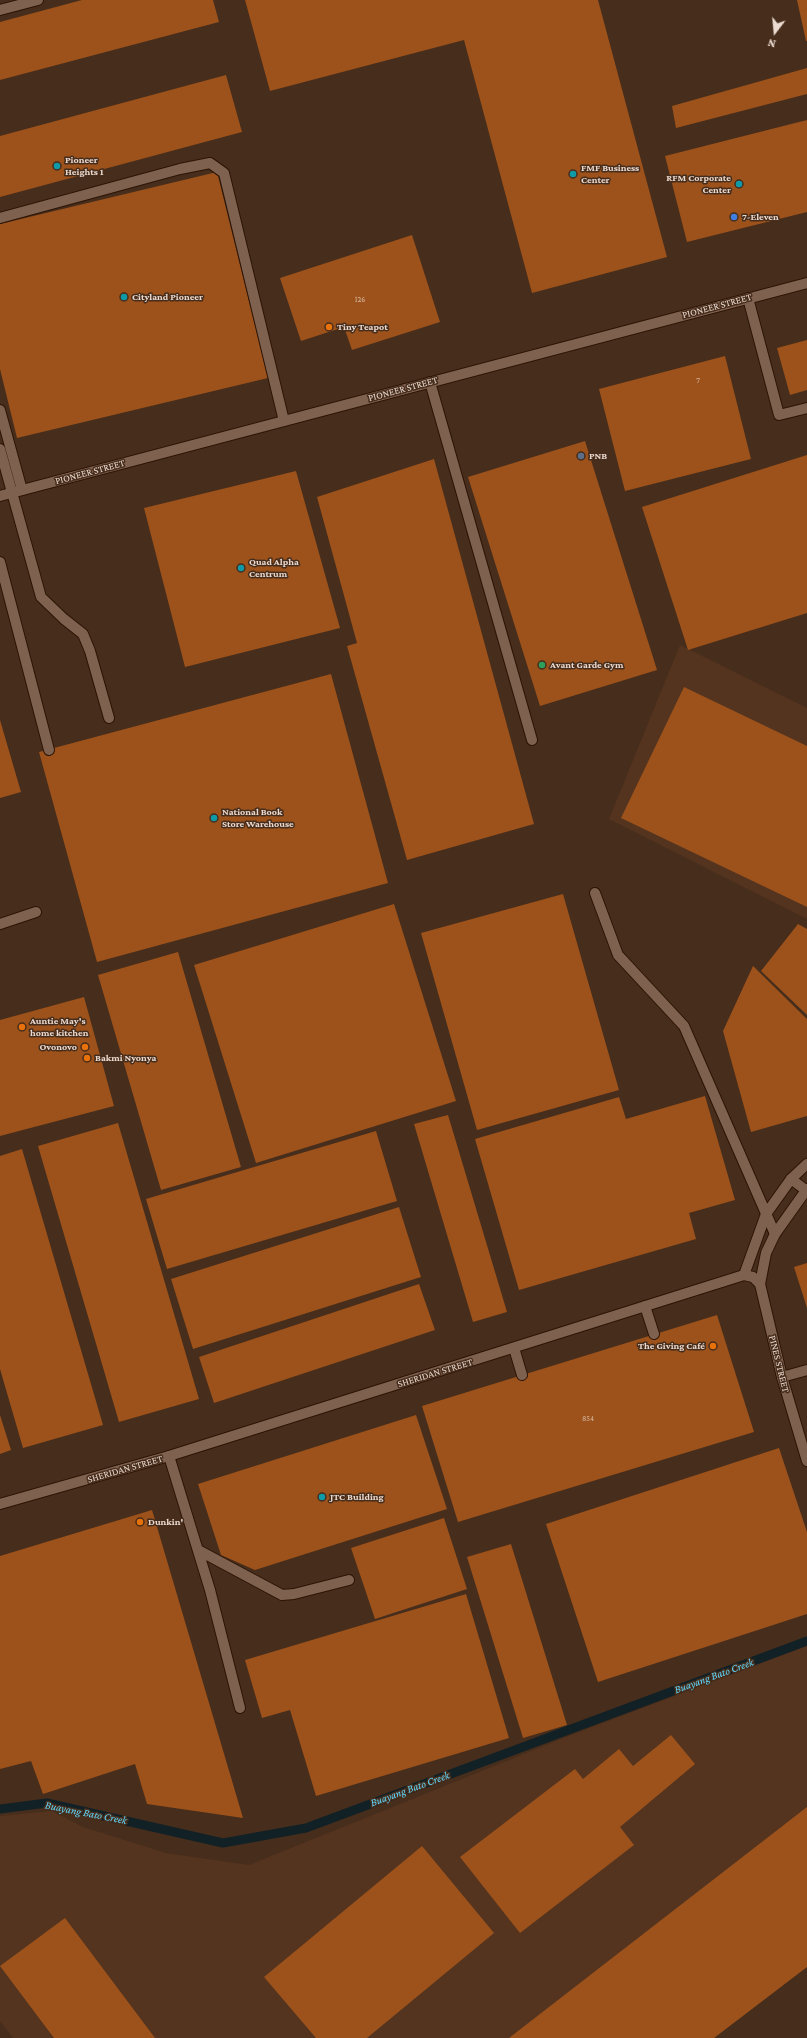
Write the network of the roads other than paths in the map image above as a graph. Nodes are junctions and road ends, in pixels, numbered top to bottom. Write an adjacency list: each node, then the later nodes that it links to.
1 (38, 0): 2 (main road)
2 (0, 10)
3 (0, 218): 9 (main road)
4 (807, 283): 5 (main road, PIONEER STREET)
5 (748, 298): 6 (main road, PIONEER STREET); 7 (main road)
6 (430, 382): 9 (main road, PIONEER STREET); 15 (main road)
7 (807, 408)
8 (0, 410): 11 (main road)
9 (284, 421): 11 (main road, PIONEER STREET)
10 (0, 449): 11 (main road)
11 (18, 491): 12 (main road, PIONEER STREET); 14 (main road)
12 (0, 496)
13 (0, 562): 16 (main road)
14 (109, 718)
15 (532, 740)
16 (49, 750)
17 (595, 893): 23 (main road)
18 (36, 912): 19 (main road)
19 (0, 924)
20 (807, 1164): 21 (main road)
21 (791, 1179): 22 (main road); 23 (main road)
22 (806, 1190): 24 (main road)
23 (766, 1214): 24 (main road); 25 (main road)
24 (775, 1234): 26 (main road)
25 (744, 1275): 26 (main road); 27 (main road, SHERIDAN STREET)
26 (760, 1284): 32 (main road, PINES STREET)
27 (645, 1306): 28 (main road); 29 (main road, SHERIDAN STREET)
28 (654, 1334)
29 (514, 1348): 31 (main road); 33 (main road, SHERIDAN STREET)
30 (807, 1370): 32 (main road)
31 (522, 1375)
32 (782, 1377): 34 (main road, PINES STREET)
33 (169, 1456): 35 (main road, SHERIDAN STREET); 36 (main road)
34 (806, 1456)
35 (0, 1504)
36 (198, 1550): 37 (main road); 38 (main road)
37 (349, 1580)
38 (240, 1708)

